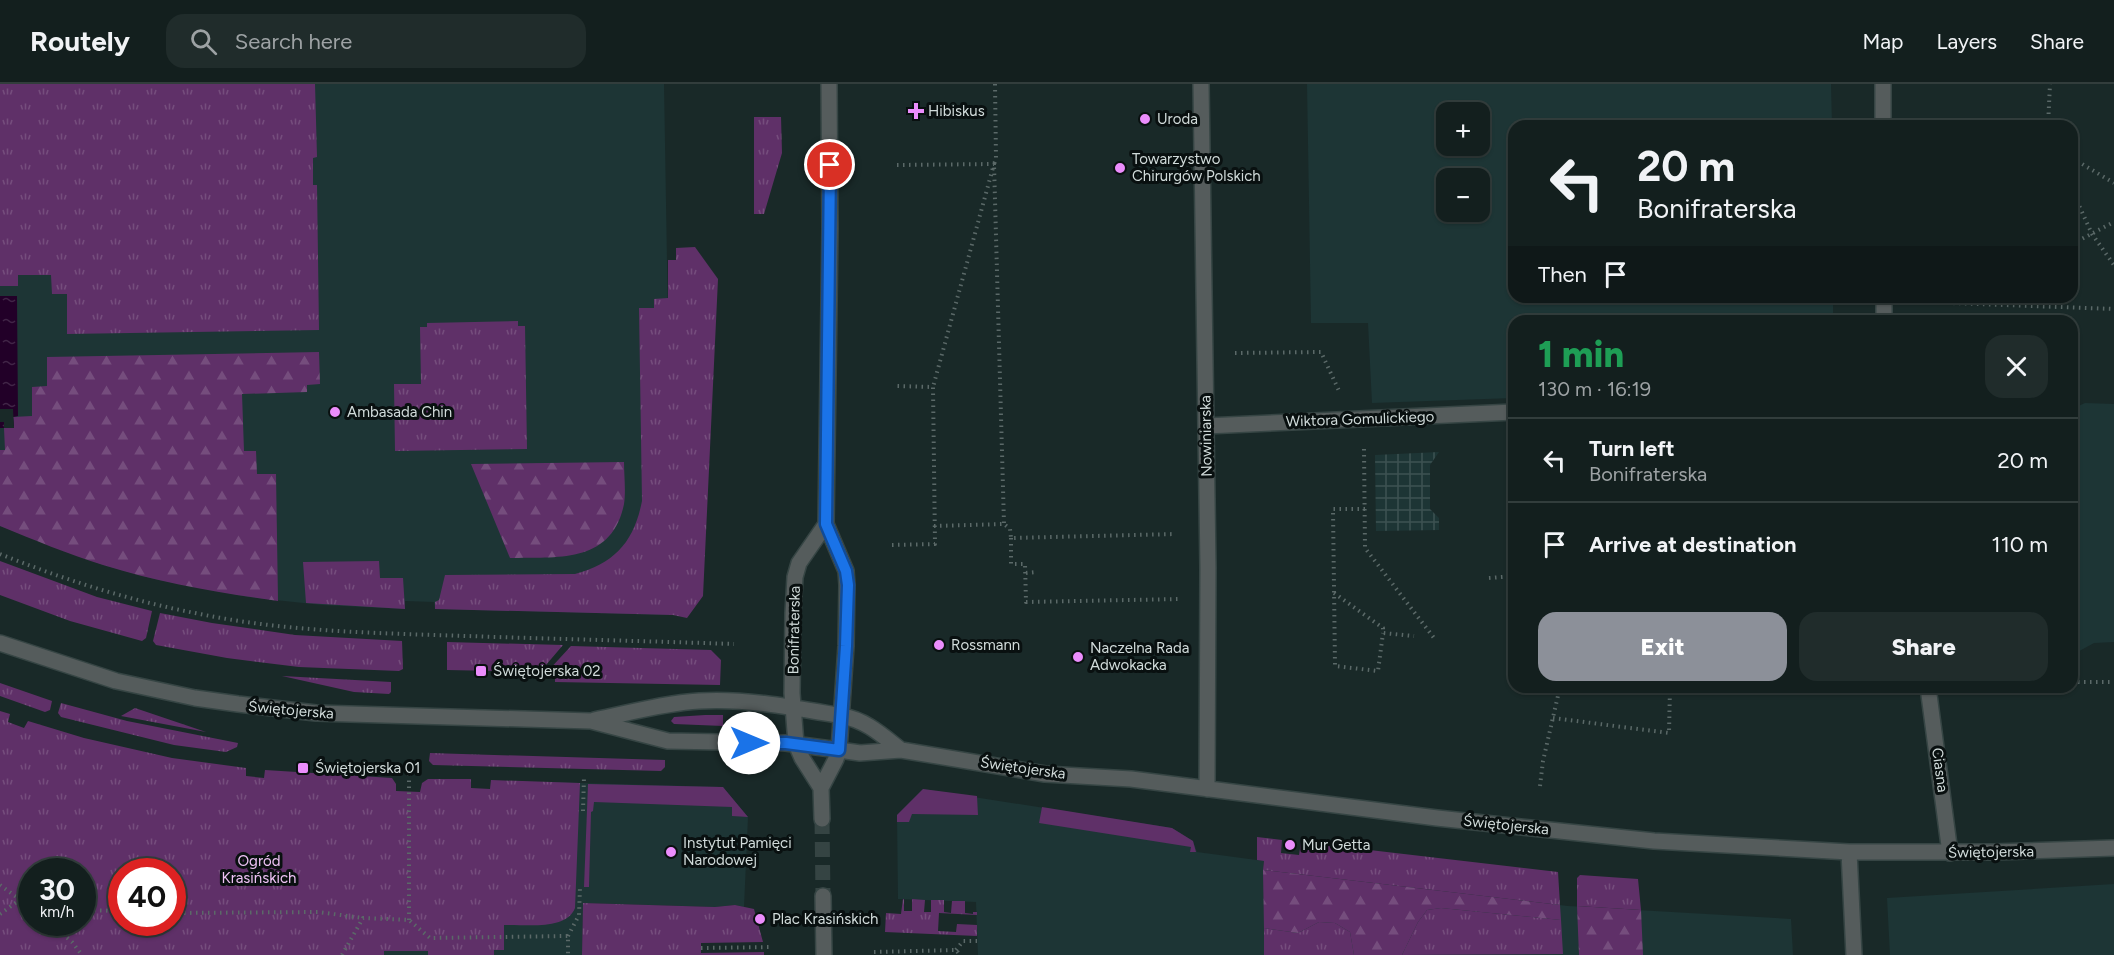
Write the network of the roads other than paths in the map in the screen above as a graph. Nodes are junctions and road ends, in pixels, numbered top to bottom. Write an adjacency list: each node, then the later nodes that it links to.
1 (829, 84): 7 (street)
2 (1201, 84): 6 (street, Nowiniarska)
3 (1884, 84): 4 (street)
4 (1883, 120)
5 (1508, 412): 6 (street, Wiktora Gomulickiego)
6 (1206, 426): 17 (street, Nowiniarska)
7 (826, 524): 10 (street, Bonifraterska); 11 (street)
8 (0, 643): 12 (street, Świętojerska)
9 (1929, 693): 21 (street, Ciasna)
10 (793, 708): 11 (street, Świętojerska); 12 (street, Świętojerska); 13 (street, Bonifraterska)
11 (842, 716): 14 (street); 15 (street, Świętojerska)
12 (591, 721): 13 (street, Świętojerska)
13 (796, 744): 14 (street, Świętojerska); 16 (street)
14 (839, 750): 15 (street, Świętojerska); 16 (street)
15 (901, 750): 17 (street, Świętojerska)
16 (821, 788): 18 (street)
17 (1207, 789): 20 (street, Świętojerska)
18 (822, 819)
19 (2114, 848): 21 (street, Świętojerska)
20 (1849, 852): 21 (street, Świętojerska); 24 (street)
21 (1950, 853)
22 (823, 896): 23 (street)
23 (824, 955)
24 (1854, 955)

